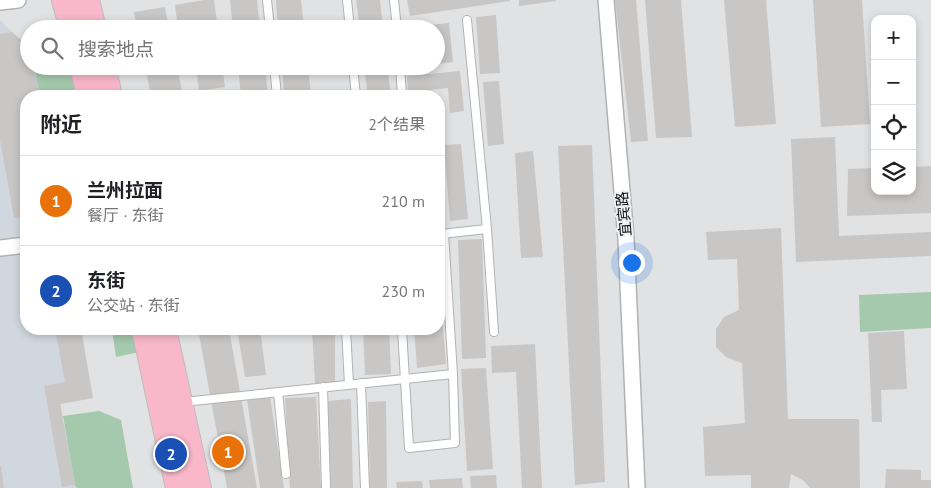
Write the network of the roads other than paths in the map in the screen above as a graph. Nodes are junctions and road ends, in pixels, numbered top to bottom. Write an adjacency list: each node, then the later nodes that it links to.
1 (18, 0): 8 (street)
2 (64, 0): 9 (main road)
3 (87, 0): 10 (main road)
4 (267, 0): 11 (lane)
5 (347, 0): 12 (lane)
6 (394, 0): 13 (lane)
7 (606, 0): 47 (street, 宜宾路)
8 (0, 2)
9 (70, 20)
10 (92, 20)
11 (269, 20)
12 (349, 20)
13 (396, 20)
14 (467, 20): 25 (lane)
15 (84, 75): 20 (main road)
16 (105, 75): 21 (main road)
17 (275, 75): 22 (lane)
18 (354, 75): 23 (lane)
19 (401, 75): 24 (lane)
20 (88, 90)
21 (109, 90)
22 (276, 90)
23 (355, 90)
24 (402, 90)
25 (487, 228): 26 (lane); 30 (lane)
26 (445, 233)
27 (20, 246): 28 (street)
28 (0, 248)
29 (445, 281): 35 (lane)
30 (494, 332)
31 (145, 335): 43 (main road)
32 (165, 335): 41 (main road)
33 (346, 335): 38 (lane)
34 (402, 335): 36 (lane)
35 (453, 374): 36 (lane); 36 (lane)
36 (404, 379): 37 (lane)
37 (361, 383): 38 (lane); 46 (lane)
38 (349, 384): 39 (lane)
39 (323, 387): 40 (lane); 45 (lane)
40 (278, 392): 41 (lane); 42 (lane)
41 (181, 403): 44 (main road)
42 (286, 474)
43 (178, 488)
44 (199, 488)
45 (326, 488)
46 (364, 488)
47 (637, 488)

